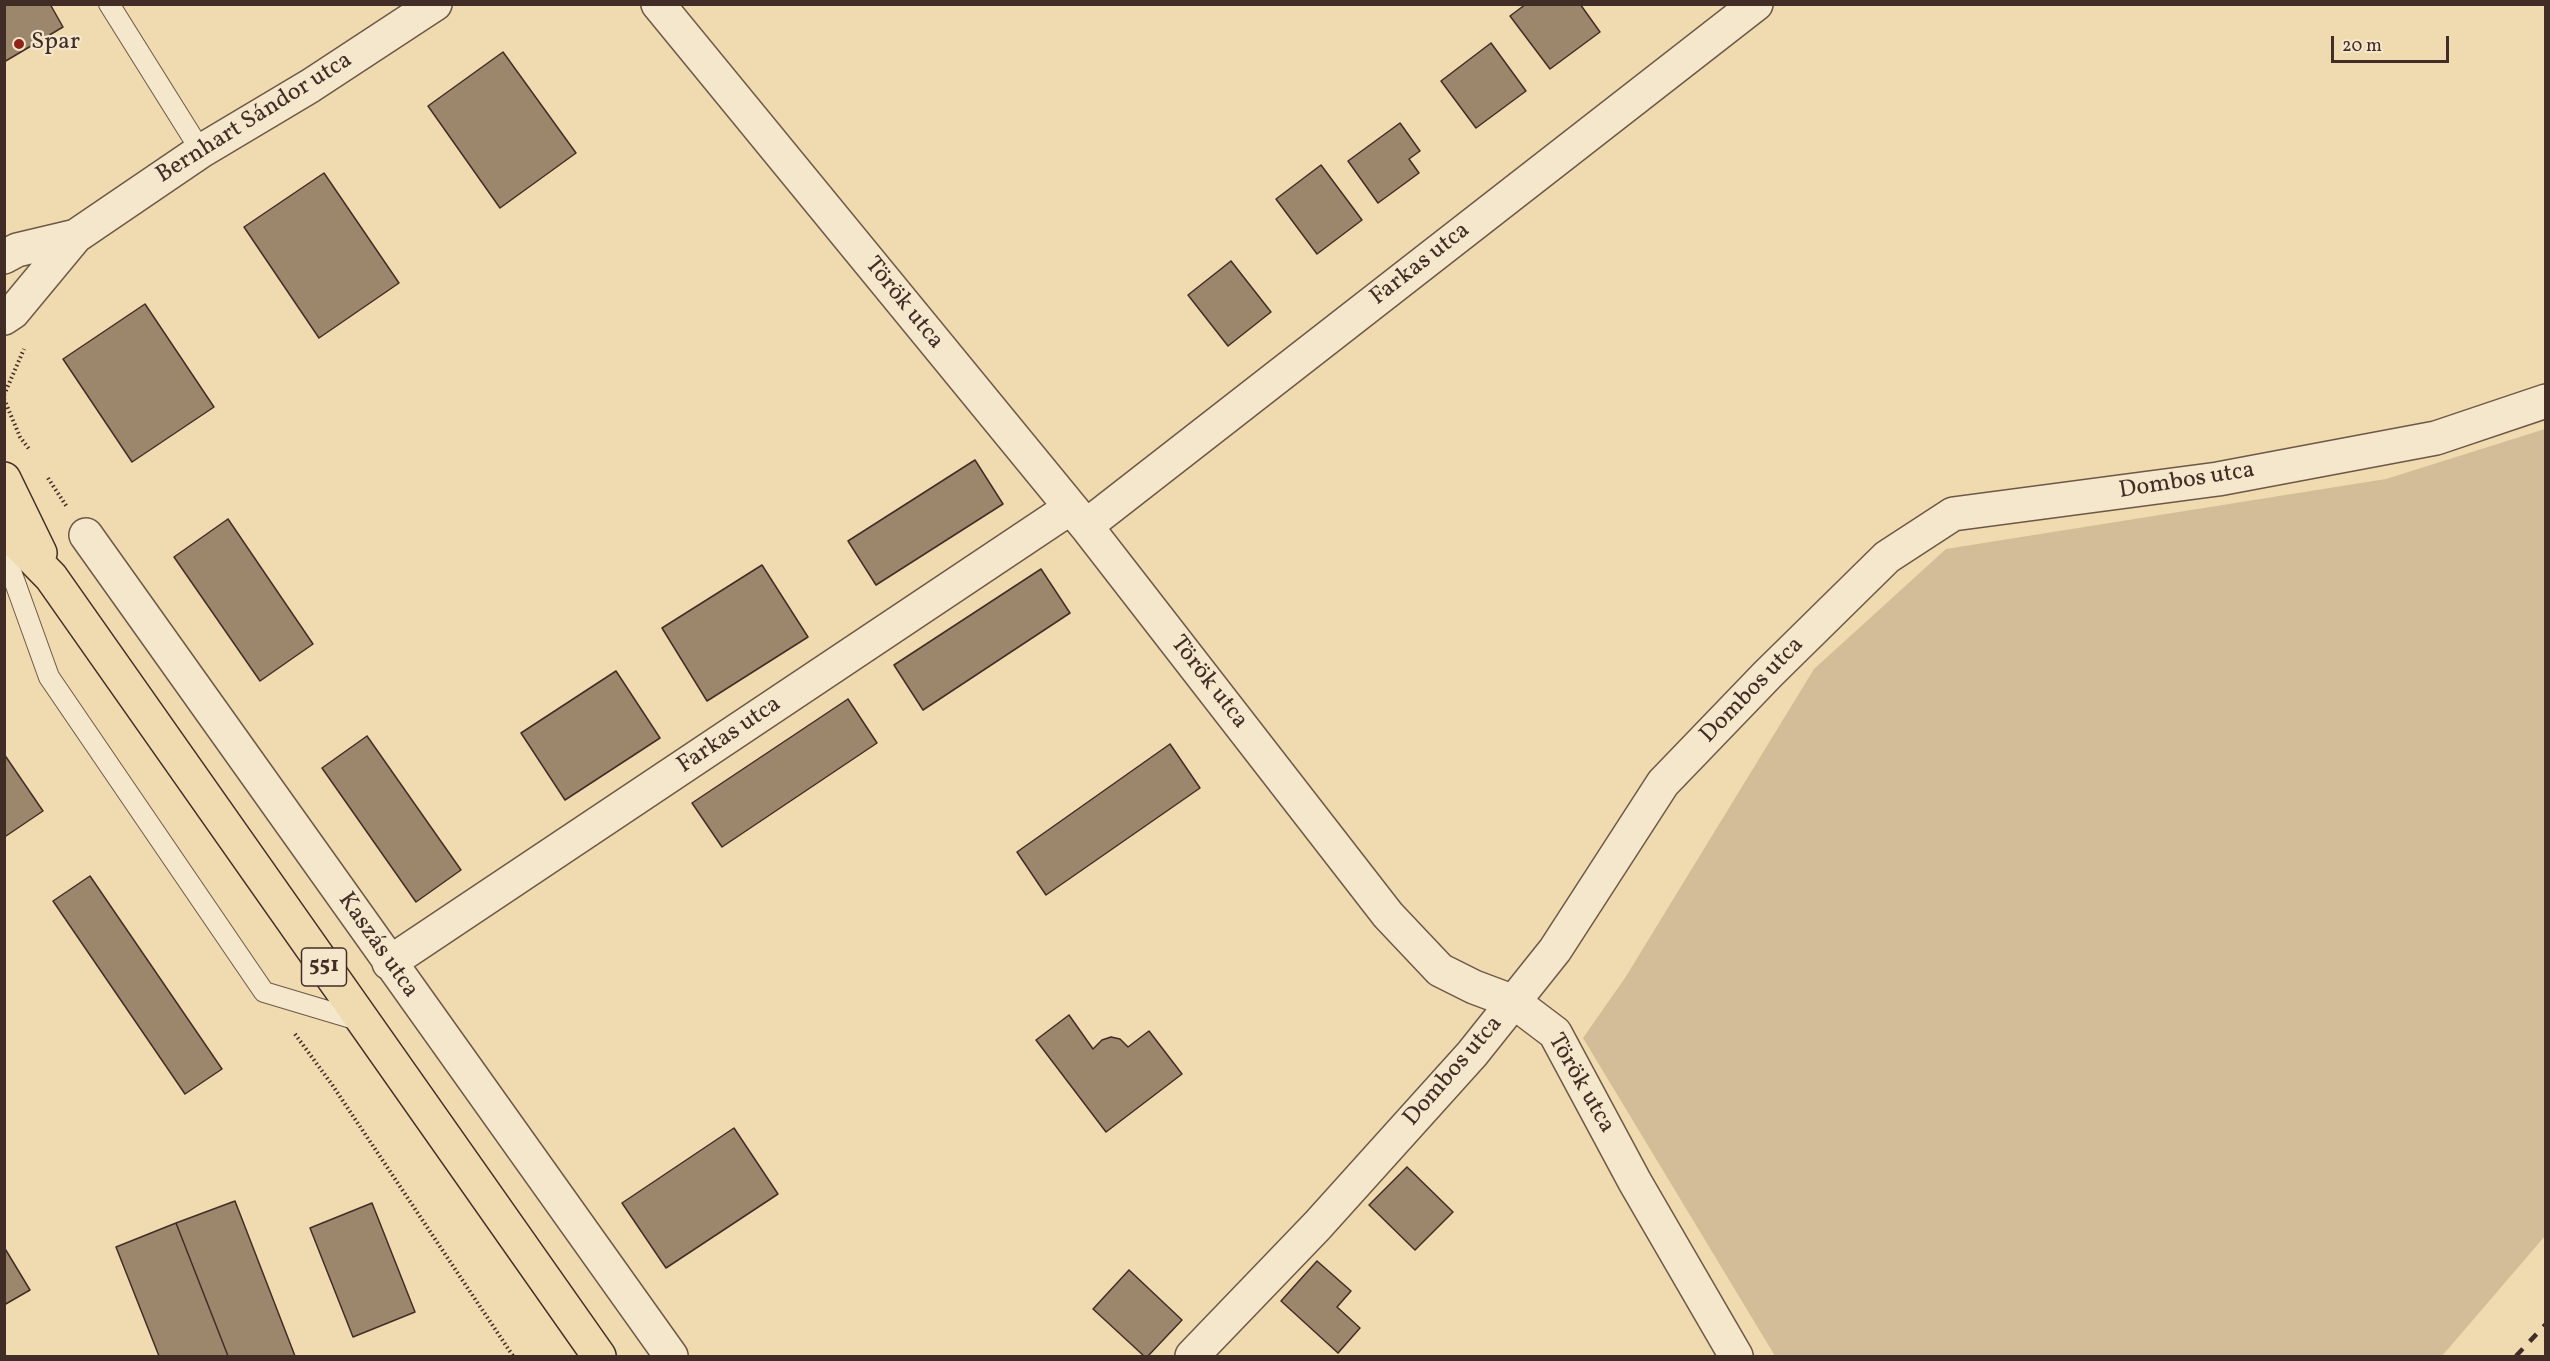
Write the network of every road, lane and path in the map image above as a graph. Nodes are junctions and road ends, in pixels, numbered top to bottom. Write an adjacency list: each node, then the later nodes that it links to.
1 (109, 4): 5 (lane)
2 (435, 4): 5 (street, Bernhart Sándor utca)
3 (658, 4): 11 (street, Török utca)
4 (1756, 4): 11 (street, Farkas utca)
5 (201, 151): 6 (street, Bernhart Sándor utca)
6 (76, 236): 7 (street, Bernhart Sándor utca); 8 (street, Bernhart Sándor utca)
7 (4, 257)
8 (4, 318)
9 (2546, 400): 18 (street, Dombos utca)
10 (4, 479): 15 (main road, 551)
11 (1078, 517): 16 (street, Farkas utca); 18 (street, Török utca)
12 (4, 529): 15 (main road, 551)
13 (86, 535): 16 (street, Kaszás utca)
14 (4, 552): 17 (lane)
15 (51, 577): 19 (main road, 551)
16 (389, 963): 22 (street, Kaszás utca)
17 (264, 992): 19 (lane); 20 (path)
18 (1514, 1002): 23 (street, Dombos utca); 24 (street, Török utca)
19 (361, 1021): 21 (main road, 551)
20 (513, 1356)
21 (599, 1356)
22 (671, 1356)
23 (1192, 1356)
24 (1736, 1356)

